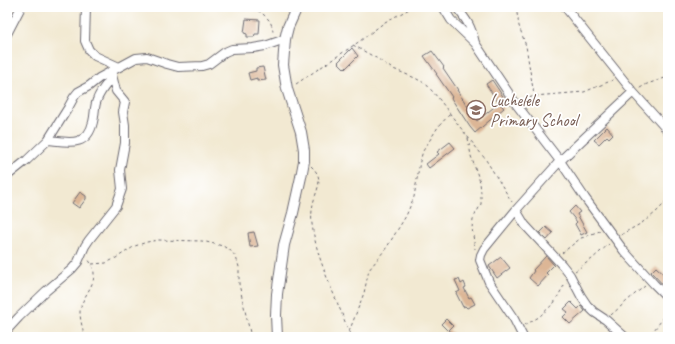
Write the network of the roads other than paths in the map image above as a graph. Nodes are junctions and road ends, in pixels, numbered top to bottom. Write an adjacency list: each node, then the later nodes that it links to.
1 (21, 7): 7 (street)
2 (86, 7): 10 (street)
3 (297, 7): 8 (main road)
4 (442, 7): 9 (street)
5 (456, 7): 9 (street)
6 (565, 7): 12 (street)
7 (7, 34)
8 (285, 39): 10 (street); 20 (main road)
9 (475, 43): 15 (street)
10 (119, 67): 11 (street)
11 (112, 74): 14 (street); 14 (street); 19 (street)
12 (633, 92): 13 (street); 15 (street)
13 (668, 131)
14 (48, 140): 16 (street)
15 (560, 161): 17 (street); 18 (street)
16 (7, 176)
17 (516, 210): 21 (street); 22 (street)
18 (668, 298)
19 (7, 330)
20 (277, 337)
21 (523, 337)
22 (625, 337)

